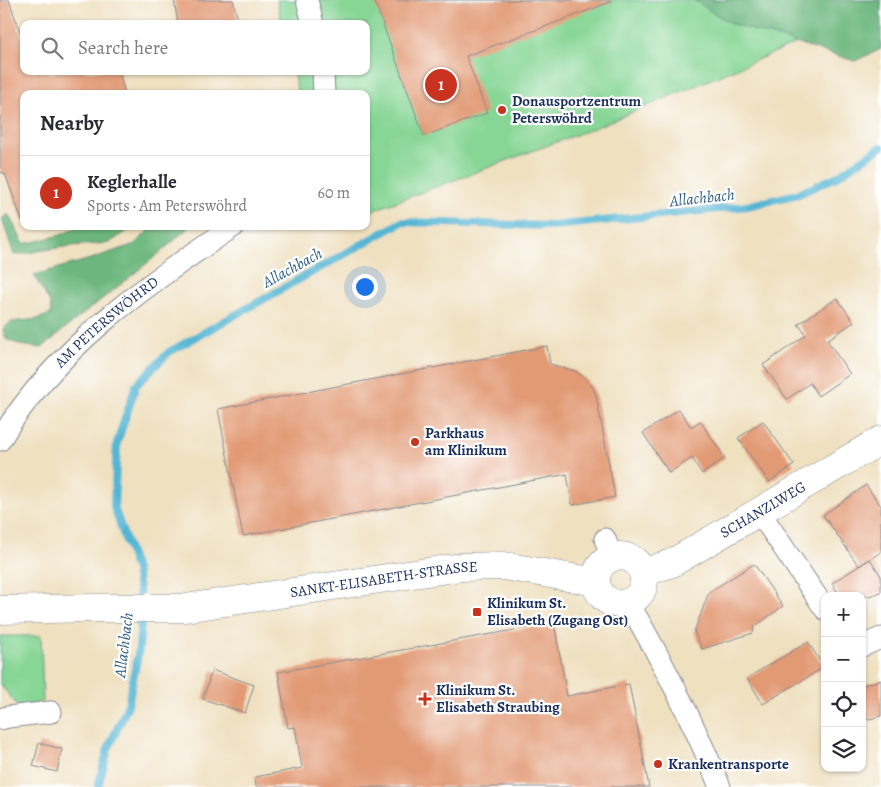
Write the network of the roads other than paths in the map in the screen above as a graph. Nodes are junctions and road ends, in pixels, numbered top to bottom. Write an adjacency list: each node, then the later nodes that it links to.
1 (308, 0): 2 (street)
2 (312, 20)
3 (323, 75): 4 (street)
4 (324, 90)
5 (228, 230): 6 (street, AM PETERSWÖHRD)
6 (0, 440)
7 (881, 440): 8 (street, SCHANZLWEG)
8 (760, 513): 9 (street, SCHANZLWEG); 12 (street)
9 (643, 573): 10 (street); 11 (street)
10 (590, 581): 11 (street); 13 (street, SANKT-ELISABETH-STRASSE)
11 (628, 602): 18 (street)
12 (821, 603)
13 (0, 610)
14 (881, 638): 15 (street)
15 (866, 644)
16 (51, 712): 17 (street)
17 (0, 719)
18 (720, 787)

